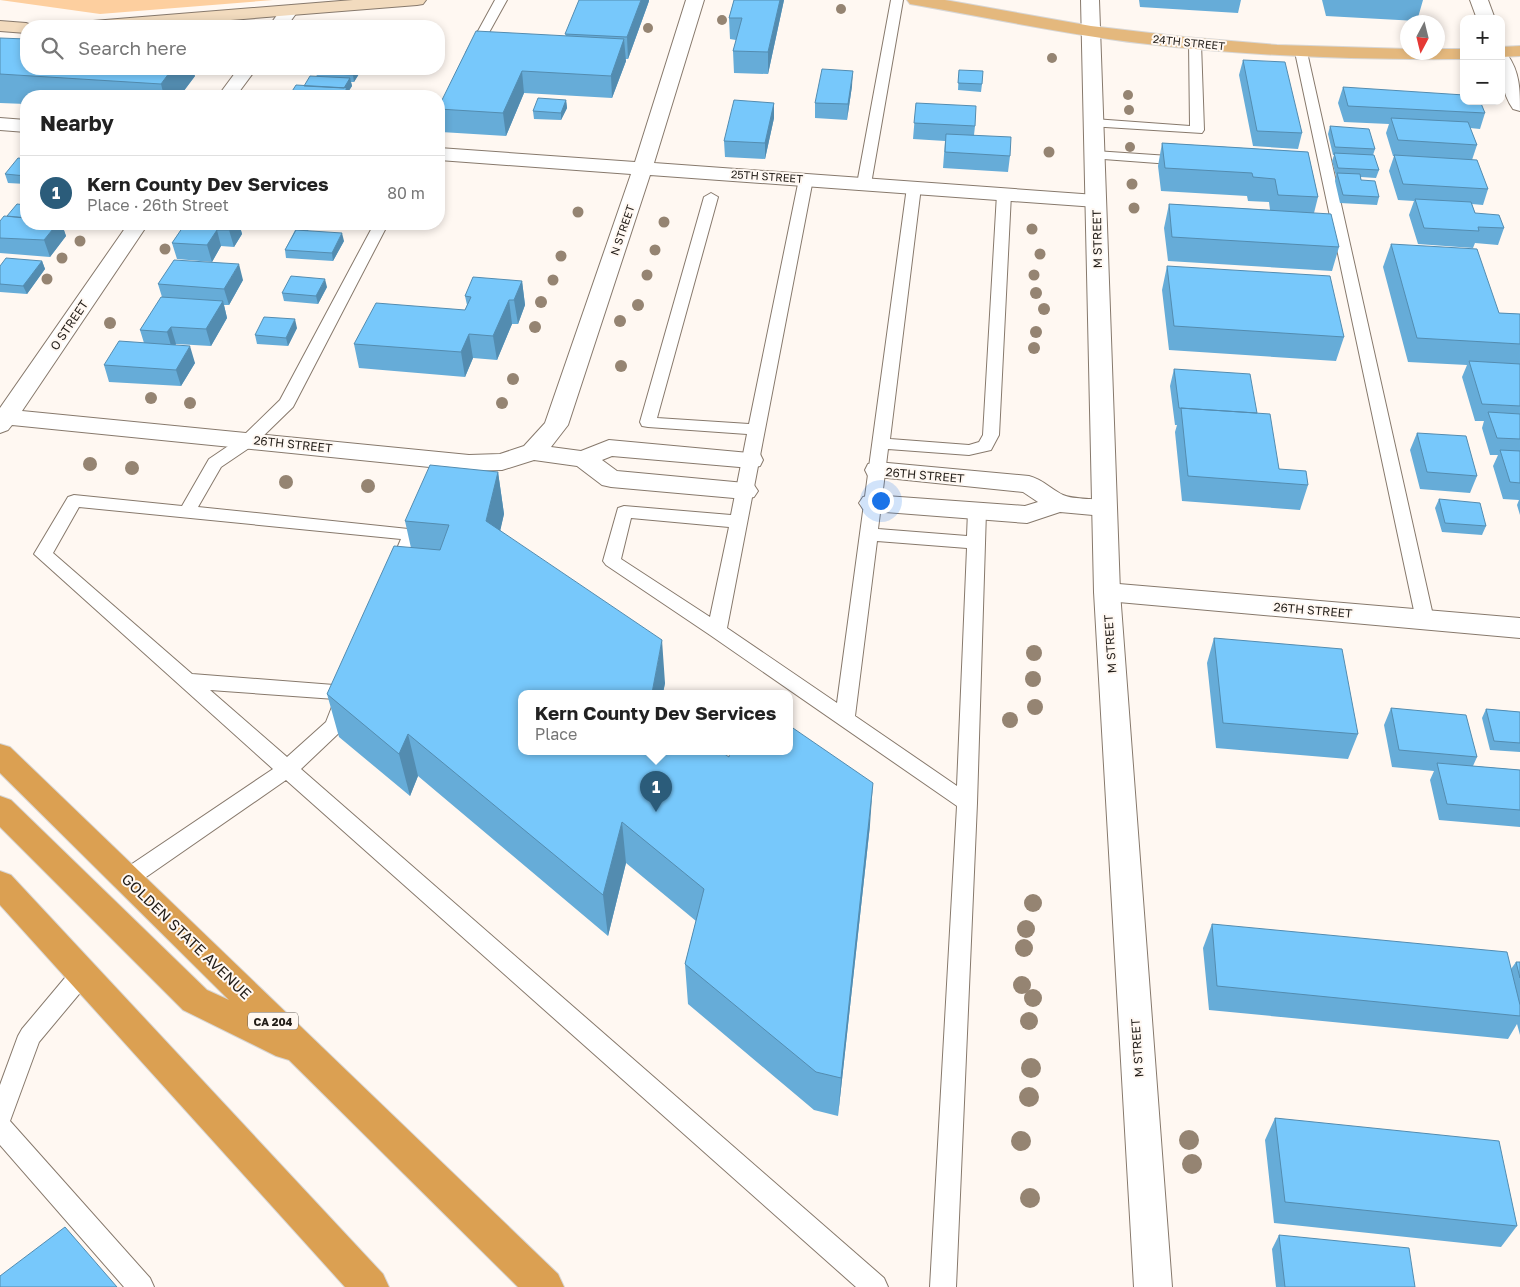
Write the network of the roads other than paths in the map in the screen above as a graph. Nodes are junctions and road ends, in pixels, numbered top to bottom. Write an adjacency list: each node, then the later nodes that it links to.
1 (417, 0): 8 (main road)
2 (501, 0): 21 (lane)
3 (694, 0): 31 (street, N STREET)
4 (897, 0): 33 (lane)
5 (916, 0): 14 (main road, 24TH STREET)
6 (1090, 0): 14 (street, M STREET)
7 (1479, 0): 9 (street)
8 (289, 11): 10 (main road); 11 (street)
9 (1485, 15)
10 (171, 20)
11 (282, 20)
12 (0, 26): 13 (main road)
13 (20, 28)
14 (1091, 31): 15 (main road, 24TH STREET); 25 (street, M STREET)
15 (1195, 43): 17 (main road, 24TH STREET); 25 (lane)
16 (1520, 51): 18 (main road)
17 (1302, 52): 19 (main road, 24TH STREET); 59 (lane)
18 (1505, 52)
19 (1460, 54)
20 (1502, 60): 24 (street)
21 (465, 66)
22 (243, 75): 23 (street)
23 (231, 90)
24 (1520, 105)
25 (1094, 123): 29 (street, M STREET)
26 (0, 124): 27 (street)
27 (20, 126)
28 (445, 154): 31 (street, 25TH STREET)
29 (1095, 155): 30 (lane); 37 (street, M STREET)
30 (1201, 162)
31 (643, 167): 32 (street, 25TH STREET); 44 (street, N STREET)
32 (806, 179): 33 (street, 25TH STREET); 41 (lane)
33 (864, 184): 34 (street, 25TH STREET)
34 (914, 187): 35 (street, 25TH STREET); 43 (lane)
35 (1004, 194): 37 (street, 25TH STREET); 43 (lane)
36 (711, 197): 41 (lane)
37 (1096, 201): 51 (street, M STREET)
38 (134, 230): 40 (street, O STREET)
39 (379, 230): 42 (lane)
40 (2, 419): 42 (street, 26TH STREET)
41 (757, 430): 46 (lane)
42 (249, 440): 44 (street, 26TH STREET); 53 (lane)
43 (880, 443): 47 (lane)
44 (533, 452): 45 (street, 26TH STREET)
45 (584, 459): 46 (street); 48 (street, 26TH STREET)
46 (751, 460): 48 (lane)
47 (876, 470): 49 (lane); 50 (street, 26TH STREET)
48 (745, 490): 54 (lane)
49 (872, 503): 52 (street, 26TH STREET); 55 (lane)
50 (1058, 504): 51 (street, 26TH STREET); 52 (street, 26TH STREET)
51 (1104, 508): 58 (street, M STREET)
52 (977, 511): 56 (lane)
53 (186, 513): 57 (lane); 63 (lane)
54 (739, 522): 61 (lane); 61 (lane)
55 (868, 534): 56 (lane); 65 (lane)
56 (976, 543): 68 (lane)
57 (391, 585)
58 (1107, 592): 59 (street, 26TH STREET); 81 (street, M STREET)
59 (1425, 620): 60 (street, 26TH STREET)
60 (1520, 628)
61 (717, 630): 65 (lane)
62 (355, 674): 64 (lane)
63 (188, 681): 64 (lane); 67 (lane)
64 (347, 693): 67 (lane)
65 (845, 720): 68 (lane)
66 (0, 755): 70 (highway, GOLDEN STATE AVENUE / CA 204)
67 (288, 769): 70 (lane); 79 (lane)
68 (967, 803): 80 (lane)
69 (0, 808): 73 (highway)
70 (128, 878): 73 (highway, GOLDEN STATE AVENUE / CA 204)
71 (0, 884): 72 (highway)
72 (82, 974): 74 (lane); 76 (highway)
73 (307, 1054): 78 (highway, GOLDEN STATE AVENUE / CA 204)
74 (0, 1117)
75 (0, 1127): 77 (lane)
76 (357, 1283)
77 (142, 1287)
78 (545, 1287)
79 (875, 1287)
80 (943, 1287)
81 (1153, 1287)

